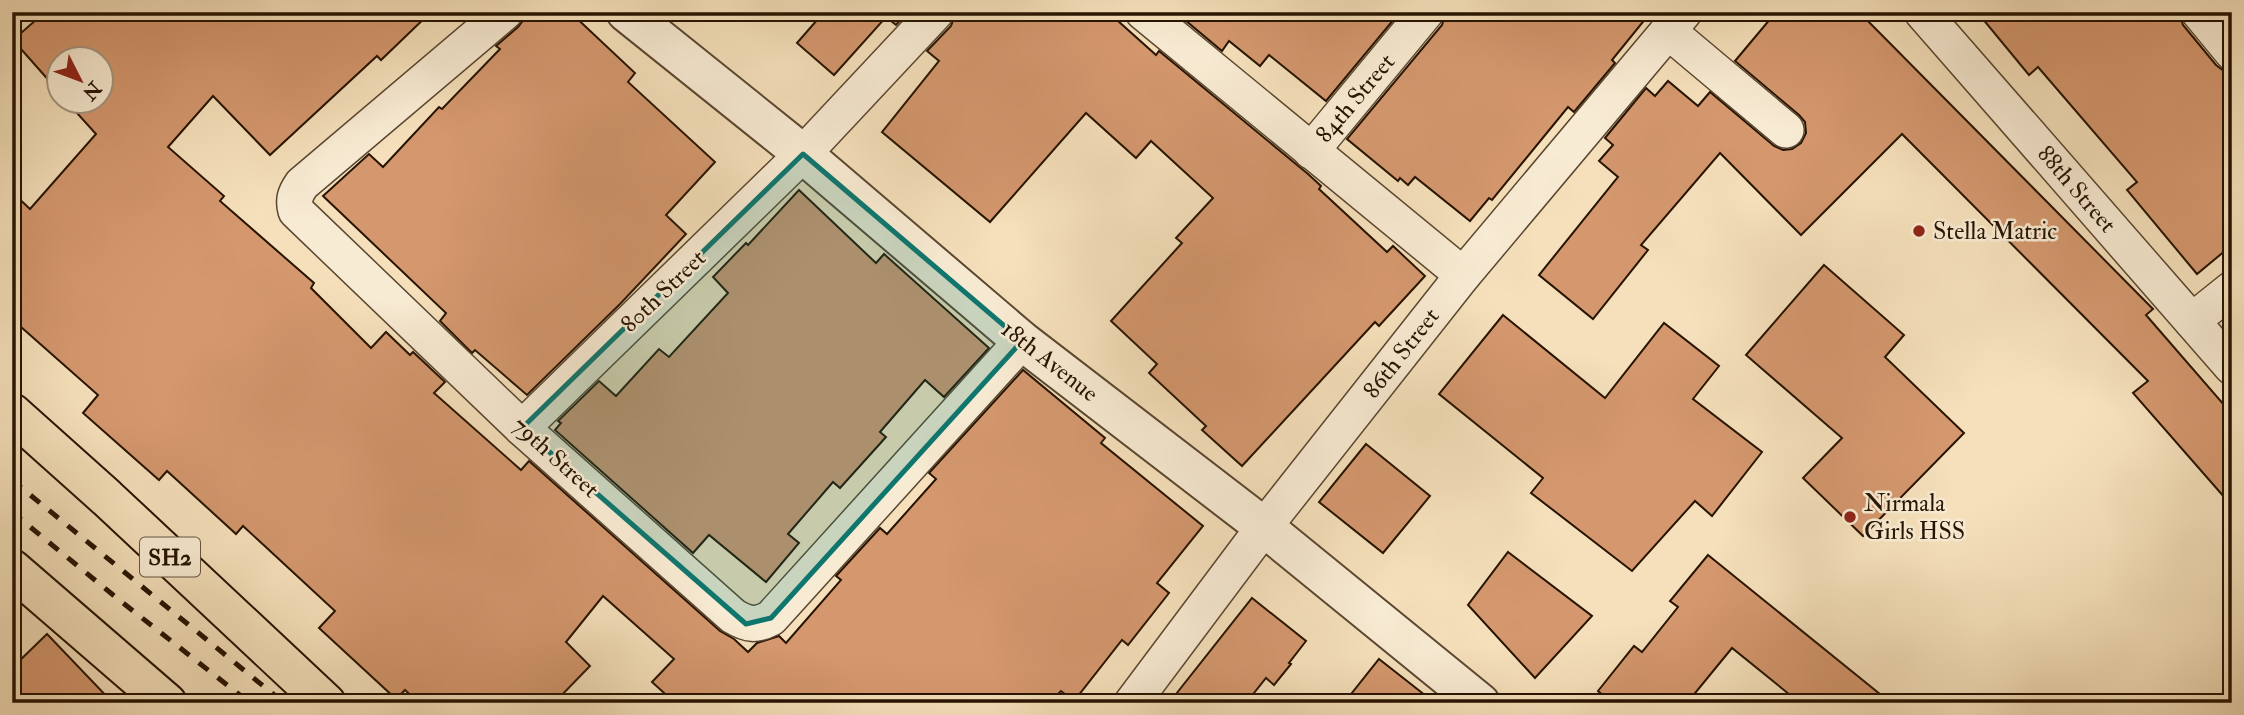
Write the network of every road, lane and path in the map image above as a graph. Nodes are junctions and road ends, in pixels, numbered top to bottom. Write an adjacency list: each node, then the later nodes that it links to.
1 (505, 12): 19 (street, 79th Street)
2 (626, 12): 12 (street, 18th Avenue)
3 (936, 12): 12 (street, 80th Street)
4 (1426, 12): 11 (street, 84th Street)
5 (1922, 12): 15 (street, 88th Street)
6 (2199, 12): 9 (street)
7 (1156, 16): 11 (street)
8 (1676, 22): 10 (street); 13 (street, 86th Street)
9 (2232, 52)
10 (1786, 130)
11 (1311, 151): 13 (street)
12 (803, 154): 16 (street, 18th Avenue); 19 (street, 80th Street)
13 (1462, 275): 20 (street, 86th Street)
14 (2232, 289): 15 (street)
15 (2193, 321): 17 (street, 88th Street)
16 (1022, 341): 19 (street, 79th Street); 20 (street, 18th Avenue)
17 (2232, 367)
18 (12, 413): 23 (main road, SH2)
19 (523, 428)
20 (1264, 527): 24 (street, 86th Street); 25 (street, 18th Avenue)
21 (15, 576): 22 (main road)
22 (167, 703)
23 (326, 703)
24 (1132, 703)
25 (1480, 703)

